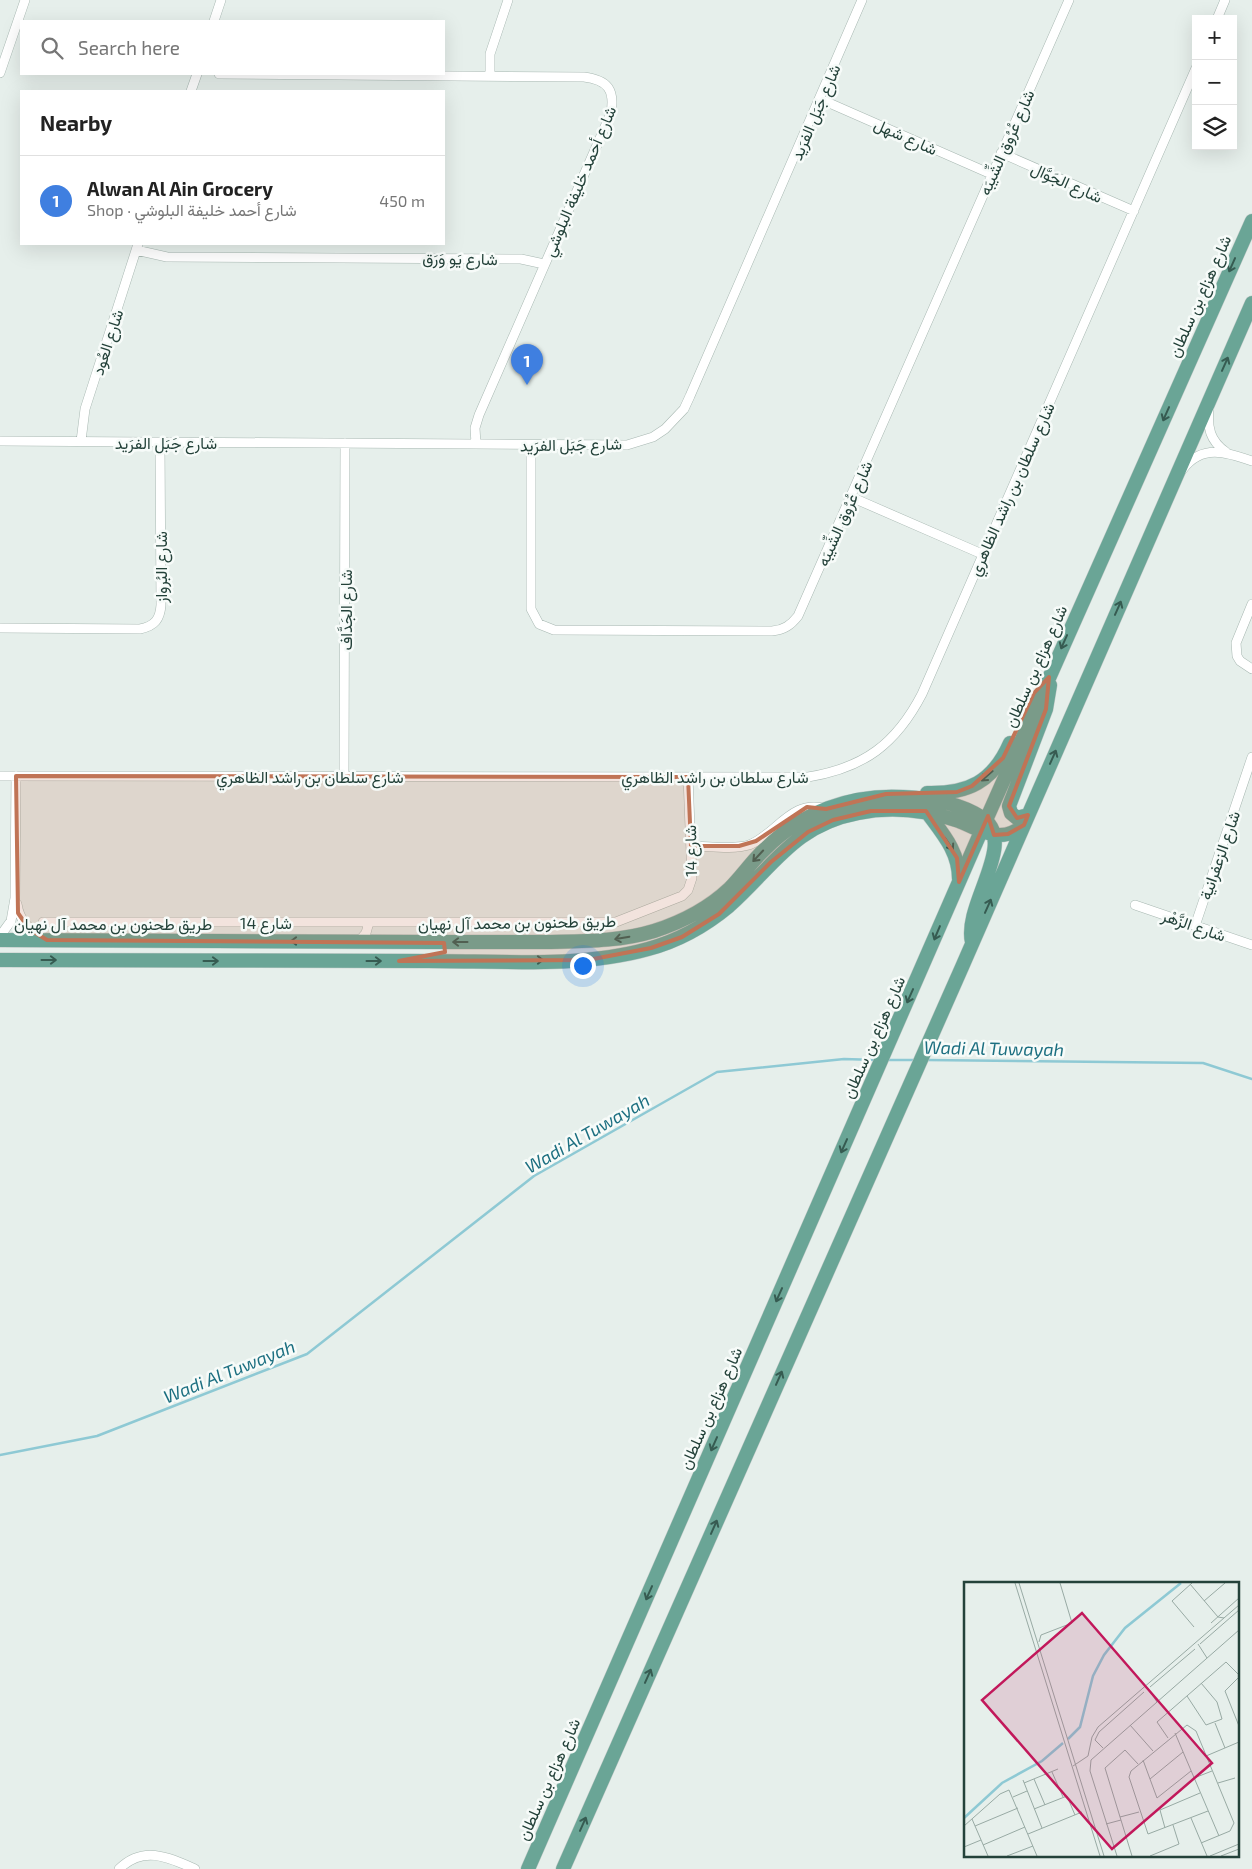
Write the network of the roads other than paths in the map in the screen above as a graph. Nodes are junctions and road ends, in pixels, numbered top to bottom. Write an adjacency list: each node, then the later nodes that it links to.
1 (24, 0): 9 (street)
2 (221, 0): 8 (street)
3 (508, 0): 12 (street)
4 (862, 0): 15 (street, شارع جَبَل الفرَيد)
5 (1069, 0): 16 (street, شارع عُرُوق الشِّيبَه)
6 (1225, 0): 7 (street)
7 (1219, 15)
8 (214, 20)
9 (0, 73)
10 (196, 75): 14 (street)
11 (445, 75): 12 (street, شارع أحمد خليفة البلوشي)
12 (490, 75): 21 (street, شارع أحمد خليفة البلوشي)
13 (1192, 77): 18 (street, شارع سلطان بن راشد الظاهري)
14 (190, 90)
15 (820, 99): 17 (street, شارع شهل); 29 (street, شارع جَبَل الفرَيد)
16 (1001, 153): 17 (street, شارع عُرُوق الشِّيبَه); 18 (street, شارع الجَوَّال)
17 (991, 174): 33 (street, شارع عُرُوق الشِّيبَه)
18 (1134, 212): 34 (street, شارع سلطان بن راشد الظاهري)
19 (1252, 220): 38 (main road, شارع هزاع بن سلطان, one-way to 38)
20 (138, 247): 21 (street, شارع يَو وَرَق); 25 (street, شارع العُود)
21 (544, 264): 28 (street, شارع أحمد خليفة البلوشي)
22 (1252, 302): 23 (main road, one-way to 22)
23 (1212, 395): 30 (street); 32 (main road)
24 (0, 441): 25 (street, شارع جَبَل الفرَيد)
25 (81, 441): 26 (street, شارع جَبَل الفرَيد)
26 (160, 442): 27 (street, شارع جَبَل الفرَيد); 36 (street, شارع البُرواز)
27 (345, 444): 28 (street, شارع جَبَل الفرَيد); 42 (street, شارع الجَدَّاف)
28 (476, 444): 29 (street, شارع جَبَل الفرَيد)
29 (531, 445): 33 (street, شارع عُرُوق الشِّيبَه)
30 (1226, 452): 31 (street); 32 (street)
31 (1252, 461)
32 (1170, 489): 47 (main road, one-way to 32)
33 (850, 497): 34 (street)
34 (982, 554): 43 (street, شارع سلطان بن راشد الظاهري)
35 (1252, 604): 37 (street)
36 (0, 628)
37 (1252, 669)
38 (1049, 677): 44 (main road, one-way to 44); 47 (main road); 48 (main road, شارع هزاع بن سلطان)
39 (1252, 757): 56 (street, شارع الزعفرانية)
40 (0, 776): 41 (street, شارع سلطان بن راشد الظاهري)
41 (16, 776): 42 (street, شارع سلطان بن راشد الظاهري); 51 (street)
42 (344, 776): 43 (street, شارع سلطان بن راشد الظاهري)
43 (688, 777): 49 (street, شارع 14)
44 (876, 796): 45 (main road, طريق طحنون بن محمد آل نهيان); 48 (main road, طريق طحنون بن محمد آل نهيان)
45 (826, 809): 49 (street); 62 (main road, طريق طحنون بن محمد آل نهيان, one-way to 62)
46 (926, 811): 48 (main road); 50 (main road, one-way to 50); 66 (main road, one-way to 46)
47 (1026, 820): 48 (main road); 63 (main road, one-way to 47)
48 (987, 828): 50 (main road, شارع هزاع بن سلطان); 63 (main road)
49 (691, 846): 55 (street, شارع 14)
50 (959, 882): 69 (main road, شارع هزاع بن سلطان, one-way to 69)
51 (15, 898): 57 (street); 59 (street)
52 (1135, 906): 56 (street, شارع الزَّهْر)
53 (43, 922): 54 (street, شارع 14)
54 (369, 922): 55 (street, شارع 14); 60 (street)
55 (392, 923): 61 (street)
56 (1195, 926): 64 (street, شارع الزَّهْر)
57 (0, 936)
58 (0, 940): 59 (main road, طريق طحنون بن محمد آل نهيان)
59 (47, 940): 60 (main road, طريق طحنون بن محمد آل نهيان, one-way to 59)
60 (359, 941): 61 (main road, طريق طحنون بن محمد آل نهيان)
61 (397, 942): 62 (main road, طريق طحنون بن محمد آل نهيان, one-way to 61)
62 (506, 942): 66 (main road)
63 (972, 942): 70 (main road, one-way to 63)
64 (1252, 945)
65 (0, 960): 66 (main road, one-way to 66)
66 (400, 961)
67 (119, 1869): 68 (street)
68 (195, 1869)
69 (528, 1869)
70 (563, 1869)

